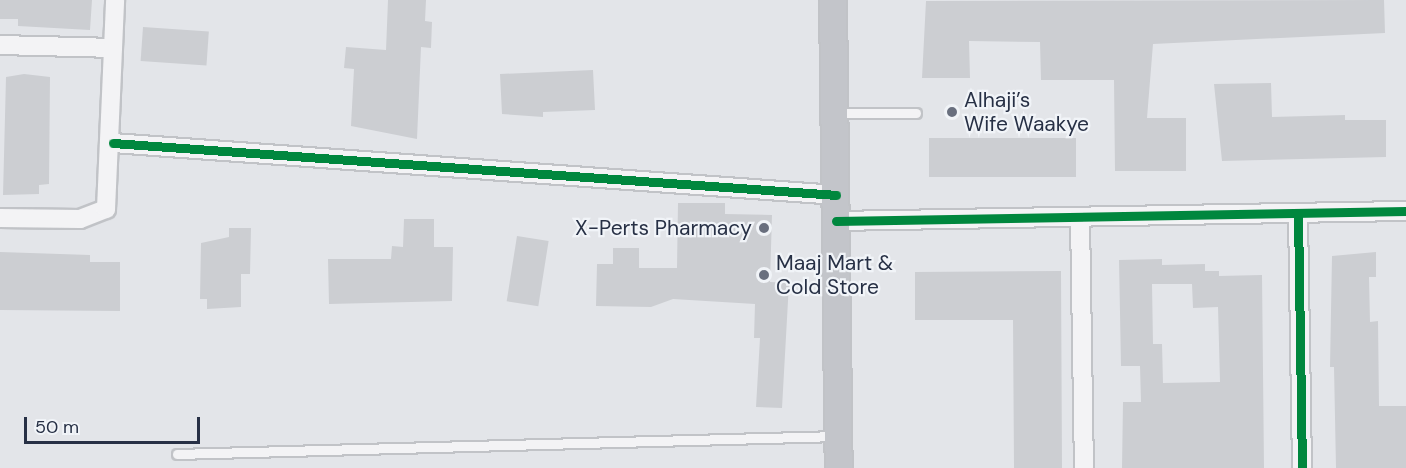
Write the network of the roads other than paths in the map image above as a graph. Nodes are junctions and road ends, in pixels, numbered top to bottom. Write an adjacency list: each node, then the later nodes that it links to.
1 (115, 0): 4 (street)
2 (833, 0): 5 (main road)
3 (0, 45): 4 (street)
4 (113, 48): 7 (street)
5 (835, 112): 6 (lane); 8 (main road)
6 (916, 113)
7 (112, 143): 8 (street); 12 (street)
8 (836, 195): 13 (main road)
9 (1406, 211): 10 (street)
10 (1298, 214): 11 (street); 18 (street)
11 (1080, 217): 13 (street); 17 (street)
12 (0, 218)
13 (836, 221): 14 (main road)
14 (839, 436): 15 (lane); 16 (main road)
15 (177, 454)
16 (839, 468)
17 (1084, 468)
18 (1302, 468)

